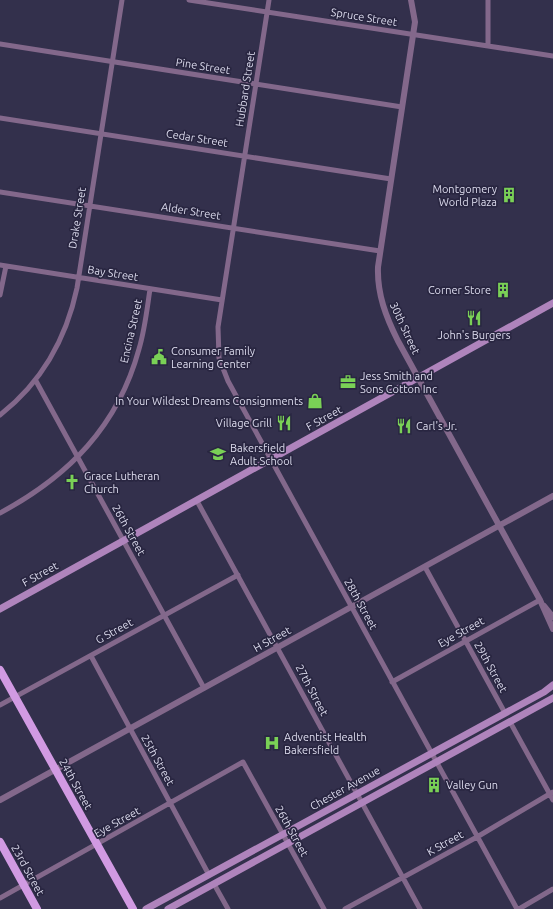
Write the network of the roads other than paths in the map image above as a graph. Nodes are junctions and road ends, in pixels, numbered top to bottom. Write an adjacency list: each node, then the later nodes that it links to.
1 (122, 0): 12 (street, Drake Street)
2 (189, 0): 3 (street, Spruce Street)
3 (195, 0): 7 (street, Spruce Street)
4 (269, 0): 7 (street, Hubbard Street)
5 (411, 0): 8 (street, 30th Street)
6 (488, 0): 10 (street)
7 (267, 12): 8 (street, Spruce Street); 13 (street, Hubbard Street)
8 (414, 35): 10 (street, Spruce Street); 14 (street, 30th Street)
9 (0, 44): 12 (street, Pine Street)
10 (488, 46): 11 (street, Spruce Street)
11 (553, 56)
12 (112, 62): 13 (street, Pine Street); 16 (street, Drake Street)
13 (256, 84): 14 (street, Pine Street); 17 (street, Hubbard Street)
14 (402, 107): 18 (street, 30th Street)
15 (0, 118): 16 (street, Cedar Street)
16 (101, 134): 17 (street, Cedar Street); 20 (street, Drake Street)
17 (245, 156): 18 (street, Cedar Street); 21 (street, Hubbard Street)
18 (391, 179): 22 (street, 30th Street)
19 (0, 192): 20 (street, Alder Street)
20 (90, 206): 21 (street, Alder Street); 25 (street, Drake Street)
21 (233, 228): 22 (street, Alder Street); 28 (street, Hubbard Street)
22 (380, 251): 30 (street, 30th Street)
23 (0, 265): 24 (street, Bay Street)
24 (6, 266): 25 (street, Bay Street); 27 (street)
25 (78, 277): 26 (street, Bay Street); 31 (street, Drake Street)
26 (150, 289): 28 (street, Bay Street); 33 (street, Encina Street)
27 (0, 294)
28 (222, 300): 34 (street, 28th Street)
29 (553, 303): 30 (main road, F Street)
30 (418, 378): 34 (main road, F Street); 38 (street, 30th Street)
31 (36, 381): 32 (street, Drake Street); 33 (street, 26th Street)
32 (0, 415)
33 (78, 458): 37 (street, Encina Street); 39 (street, 26th Street)
34 (271, 460): 36 (main road, F Street); 43 (street, 28th Street)
35 (553, 496): 38 (street, H Street)
36 (197, 501): 39 (main road, F Street); 41 (street, 27th Street)
37 (0, 513)
38 (499, 526): 40 (street, H Street); 42 (street, 30th Street)
39 (124, 541): 44 (main road, F Street); 45 (street, 26th Street)
40 (425, 567): 43 (street, H Street); 48 (street, 29th Street)
41 (238, 575): 45 (street, G Street); 49 (street, 27th Street)
42 (540, 600): 46 (street, 30th Street); 47 (street, 30th Street); 48 (street, Eye Street)
43 (351, 607): 49 (street, H Street); 52 (street, 28th Street)
44 (0, 609)
45 (164, 616): 50 (street, G Street); 54 (street, 26th Street)
46 (553, 617)
47 (553, 629)
48 (466, 642): 52 (street, Eye Street); 58 (street, 29th Street)
49 (278, 647): 54 (street, H Street); 66 (street, 27th Street)
50 (91, 656): 55 (street, G Street); 60 (street, 25th Street)
51 (0, 670): 55 (main road, 24th Street)
52 (392, 682): 61 (street, 28th Street)
53 (553, 685): 58 (main road, Chester Avenue)
54 (204, 688): 60 (street, H Street)
55 (15, 697): 57 (street, G Street); 64 (main road, 24th Street)
56 (553, 698): 59 (main road, Chester Avenue)
57 (0, 705)
58 (505, 713): 61 (main road, Chester Avenue)
59 (510, 722): 63 (main road, Chester Avenue); 65 (street)
60 (129, 729): 64 (street, H Street); 69 (street, 25th Street)
61 (432, 753): 63 (street, 28th Street); 66 (main road, Chester Avenue)
62 (243, 762): 69 (street, Eye Street); 71 (street, 26th Street)
63 (436, 762): 70 (main road, Chester Avenue); 72 (street, 28th Street)
64 (55, 770): 67 (street, H Street); 75 (main road, 24th Street)
65 (551, 793): 68 (street); 72 (street, K Street)
66 (357, 794): 70 (street, 27th Street); 71 (main road, Chester Avenue)
67 (0, 800)
68 (553, 800)
69 (171, 803): 75 (street, Eye Street); 76 (street, 25th Street)
70 (362, 803): 74 (main road, Chester Avenue); 77 (street, 27th Street)
71 (283, 834): 74 (street, 26th Street); 76 (main road, Chester Avenue)
72 (477, 836): 77 (street, K Street); 91 (street, 28th Street)
73 (0, 842): 79 (main road, 23rd Street)
74 (288, 843): 78 (main road, Chester Avenue); 88 (street, 26th Street)
75 (97, 844): 79 (street, Eye Street); 84 (main road, 24th Street)
76 (209, 875): 82 (main road); 85 (main road, Chester Avenue)
77 (403, 877): 89 (street, K Street); 90 (street, 27th Street)
78 (214, 884): 82 (main road, Chester Avenue); 87 (street)
79 (24, 885): 81 (street, Eye Street); 83 (main road, 23rd Street)
80 (553, 889): 91 (street)
81 (0, 898)
82 (185, 900): 86 (main road, Chester Avenue)
83 (37, 909)
84 (133, 909)
85 (146, 909)
86 (168, 909)
87 (228, 909)
88 (324, 909)
89 (345, 909)
90 (420, 909)
91 (518, 909)

